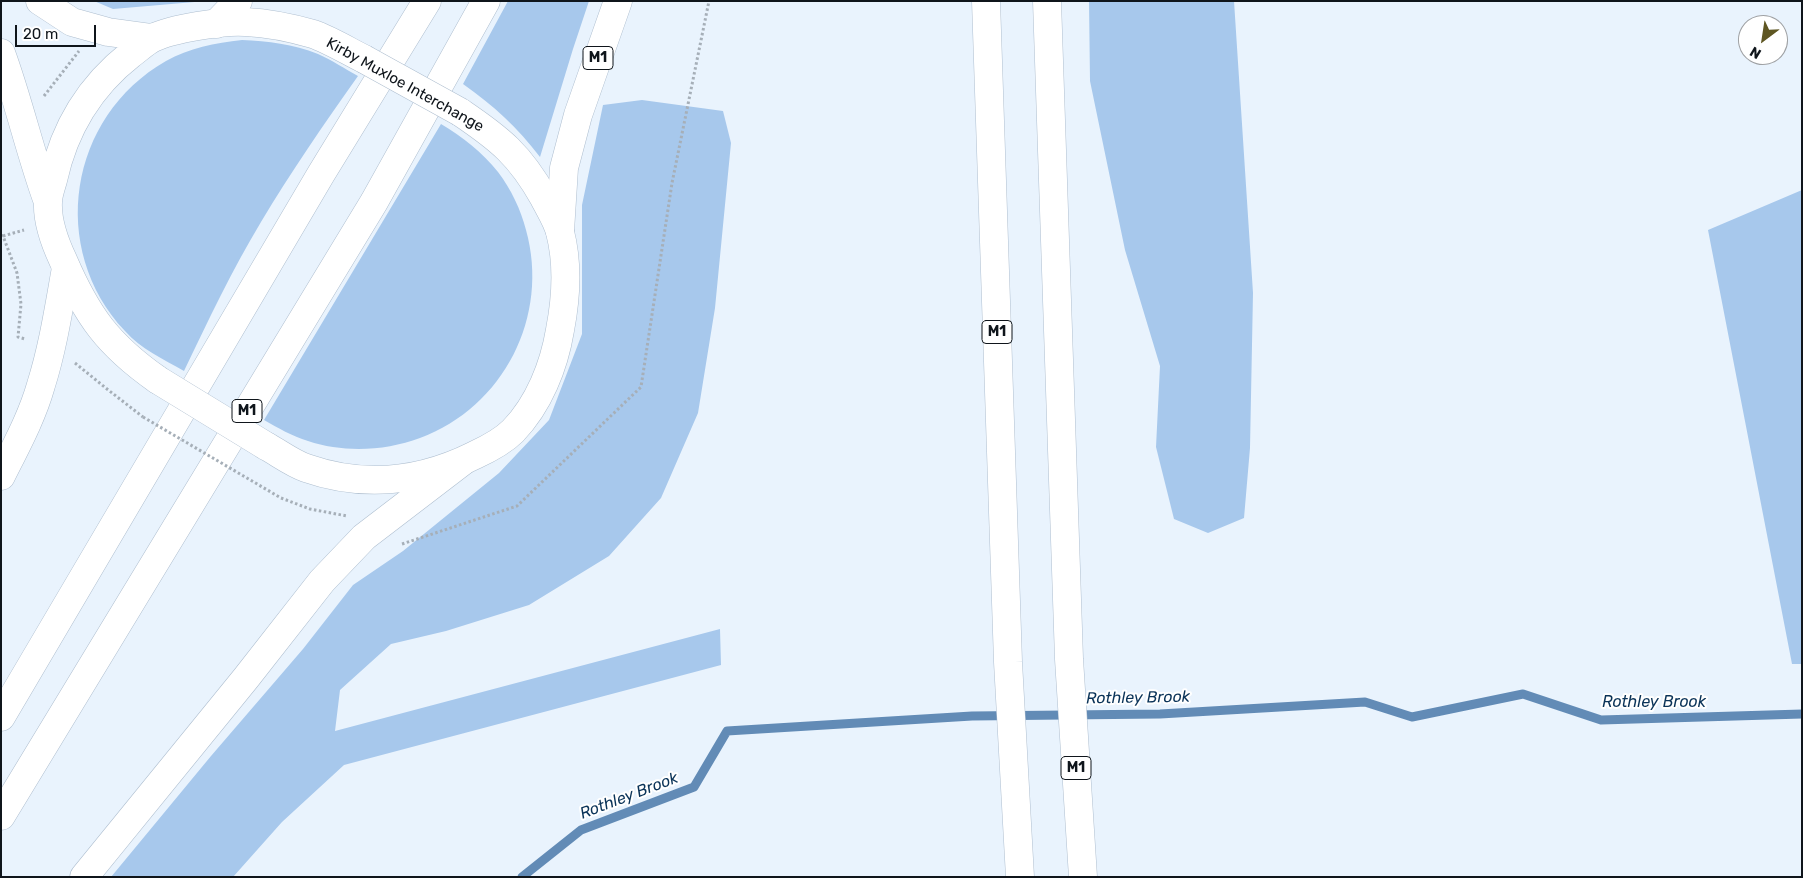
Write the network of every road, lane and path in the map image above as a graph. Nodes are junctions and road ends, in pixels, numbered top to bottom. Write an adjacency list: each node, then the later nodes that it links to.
1 (40, 1): 9 (main road)
2 (238, 1): 8 (main road)
3 (427, 1): 20 (main road)
4 (486, 1): 21 (main road, M1)
5 (618, 1): 14 (main road, M1)
6 (986, 1): 23 (main road, M1)
7 (1047, 1): 24 (main road, M1)
8 (216, 24): 10 (main road, Kirby Muxloe Interchange); 14 (main road, Kirby Muxloe Interchange, bridge)
9 (91, 27): 10 (main road); 12 (path)
10 (152, 38): 13 (main road, Kirby Muxloe Interchange)
11 (1, 52): 12 (main road)
12 (20, 114): 13 (main road)
13 (48, 202): 15 (main road, Kirby Muxloe Interchange)
14 (560, 231): 17 (main road, Kirby Muxloe Interchange)
15 (66, 268): 17 (main road, Kirby Muxloe Interchange, bridge); 18 (main road)
16 (143, 417): 19 (path, bridge)
17 (462, 462): 22 (main road)
18 (1, 476)
19 (281, 498)
20 (1, 717)
21 (1, 816)
22 (84, 877)
23 (1020, 877)
24 (1083, 877)

